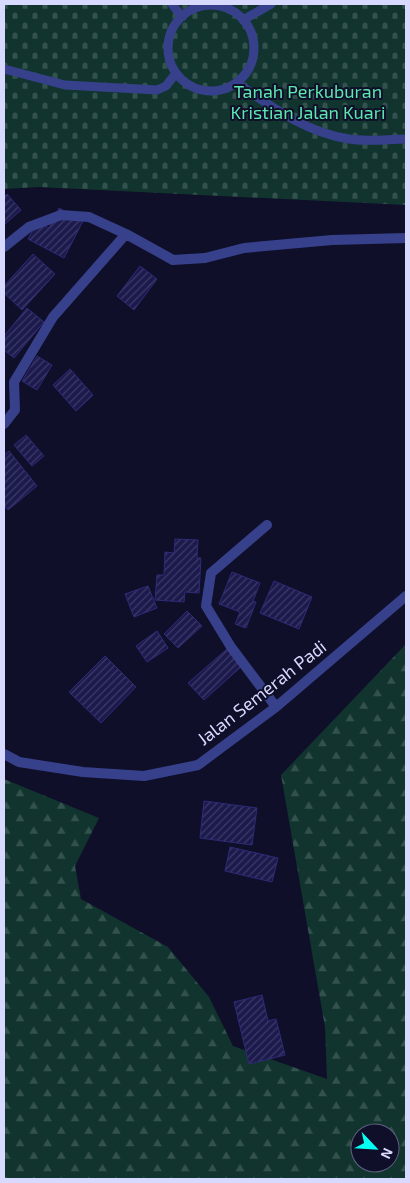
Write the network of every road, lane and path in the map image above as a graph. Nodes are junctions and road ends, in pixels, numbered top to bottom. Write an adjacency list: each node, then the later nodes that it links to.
1 (172, 4): 3 (lane)
2 (271, 4): 4 (lane)
3 (182, 17): 4 (lane); 6 (lane)
4 (243, 20): 7 (lane)
5 (4, 68): 6 (lane)
6 (176, 73): 7 (lane)
7 (237, 83): 8 (lane)
8 (406, 139)
9 (126, 234): 10 (street); 11 (street); 12 (street)
10 (406, 238)
11 (4, 247)
12 (4, 424)
13 (267, 525): 15 (street)
14 (406, 596): 15 (street, Jalan Semerah Padi)
15 (276, 707): 16 (street, Jalan Semerah Padi)
16 (4, 754)

